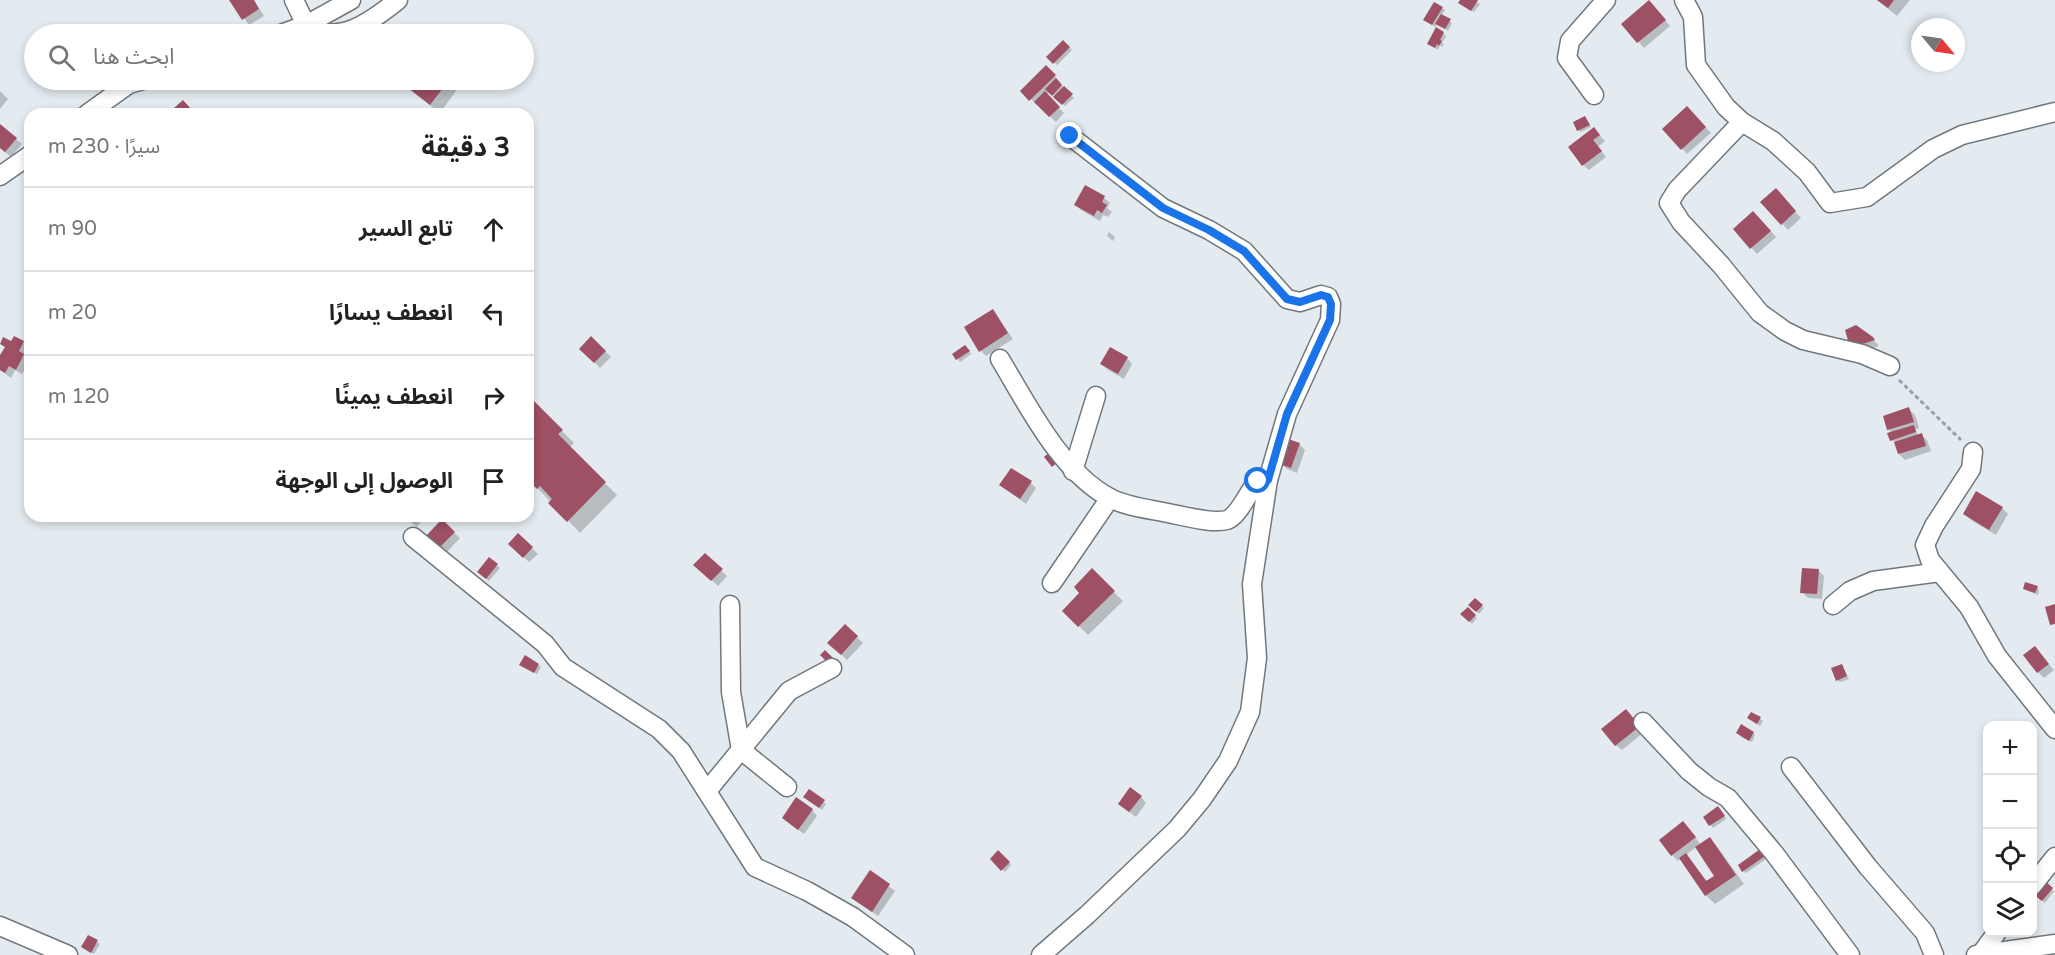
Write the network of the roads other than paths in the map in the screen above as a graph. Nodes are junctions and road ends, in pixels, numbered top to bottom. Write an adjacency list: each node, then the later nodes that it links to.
1 (294, 0): 6 (street)
2 (351, 0): 7 (street)
3 (398, 0): 8 (street)
4 (1606, 0): 10 (street)
5 (1684, 0): 13 (street)
6 (302, 24)
7 (307, 24)
8 (367, 24)
9 (121, 90): 11 (street)
10 (1594, 95)
11 (95, 108)
12 (2055, 112): 13 (street)
13 (1742, 122): 18 (street)
14 (1070, 136): 22 (street)
15 (24, 159): 16 (street)
16 (0, 176)
17 (1000, 359): 21 (street)
18 (1890, 366)
19 (1096, 396): 21 (street)
20 (1973, 452): 25 (street)
21 (1074, 471): 23 (street)
22 (1268, 480): 23 (street); 43 (street)
23 (1110, 498): 26 (street)
24 (413, 537): 35 (street)
25 (1940, 572): 28 (street); 31 (street)
26 (1052, 583)
27 (730, 605): 32 (street)
28 (1833, 605)
29 (832, 668): 32 (street)
30 (1643, 722): 44 (street)
31 (2055, 729)
32 (741, 750): 34 (street); 35 (street)
33 (1791, 767): 45 (street)
34 (787, 787)
35 (707, 791): 42 (street)
36 (2055, 857): 37 (street)
37 (2034, 883)
38 (0, 926): 41 (street)
39 (1994, 937): 46 (street)
40 (2055, 944): 46 (street)
41 (68, 955)
42 (906, 955)
43 (1041, 955)
44 (1850, 955)
45 (1934, 955)
46 (1978, 955)

